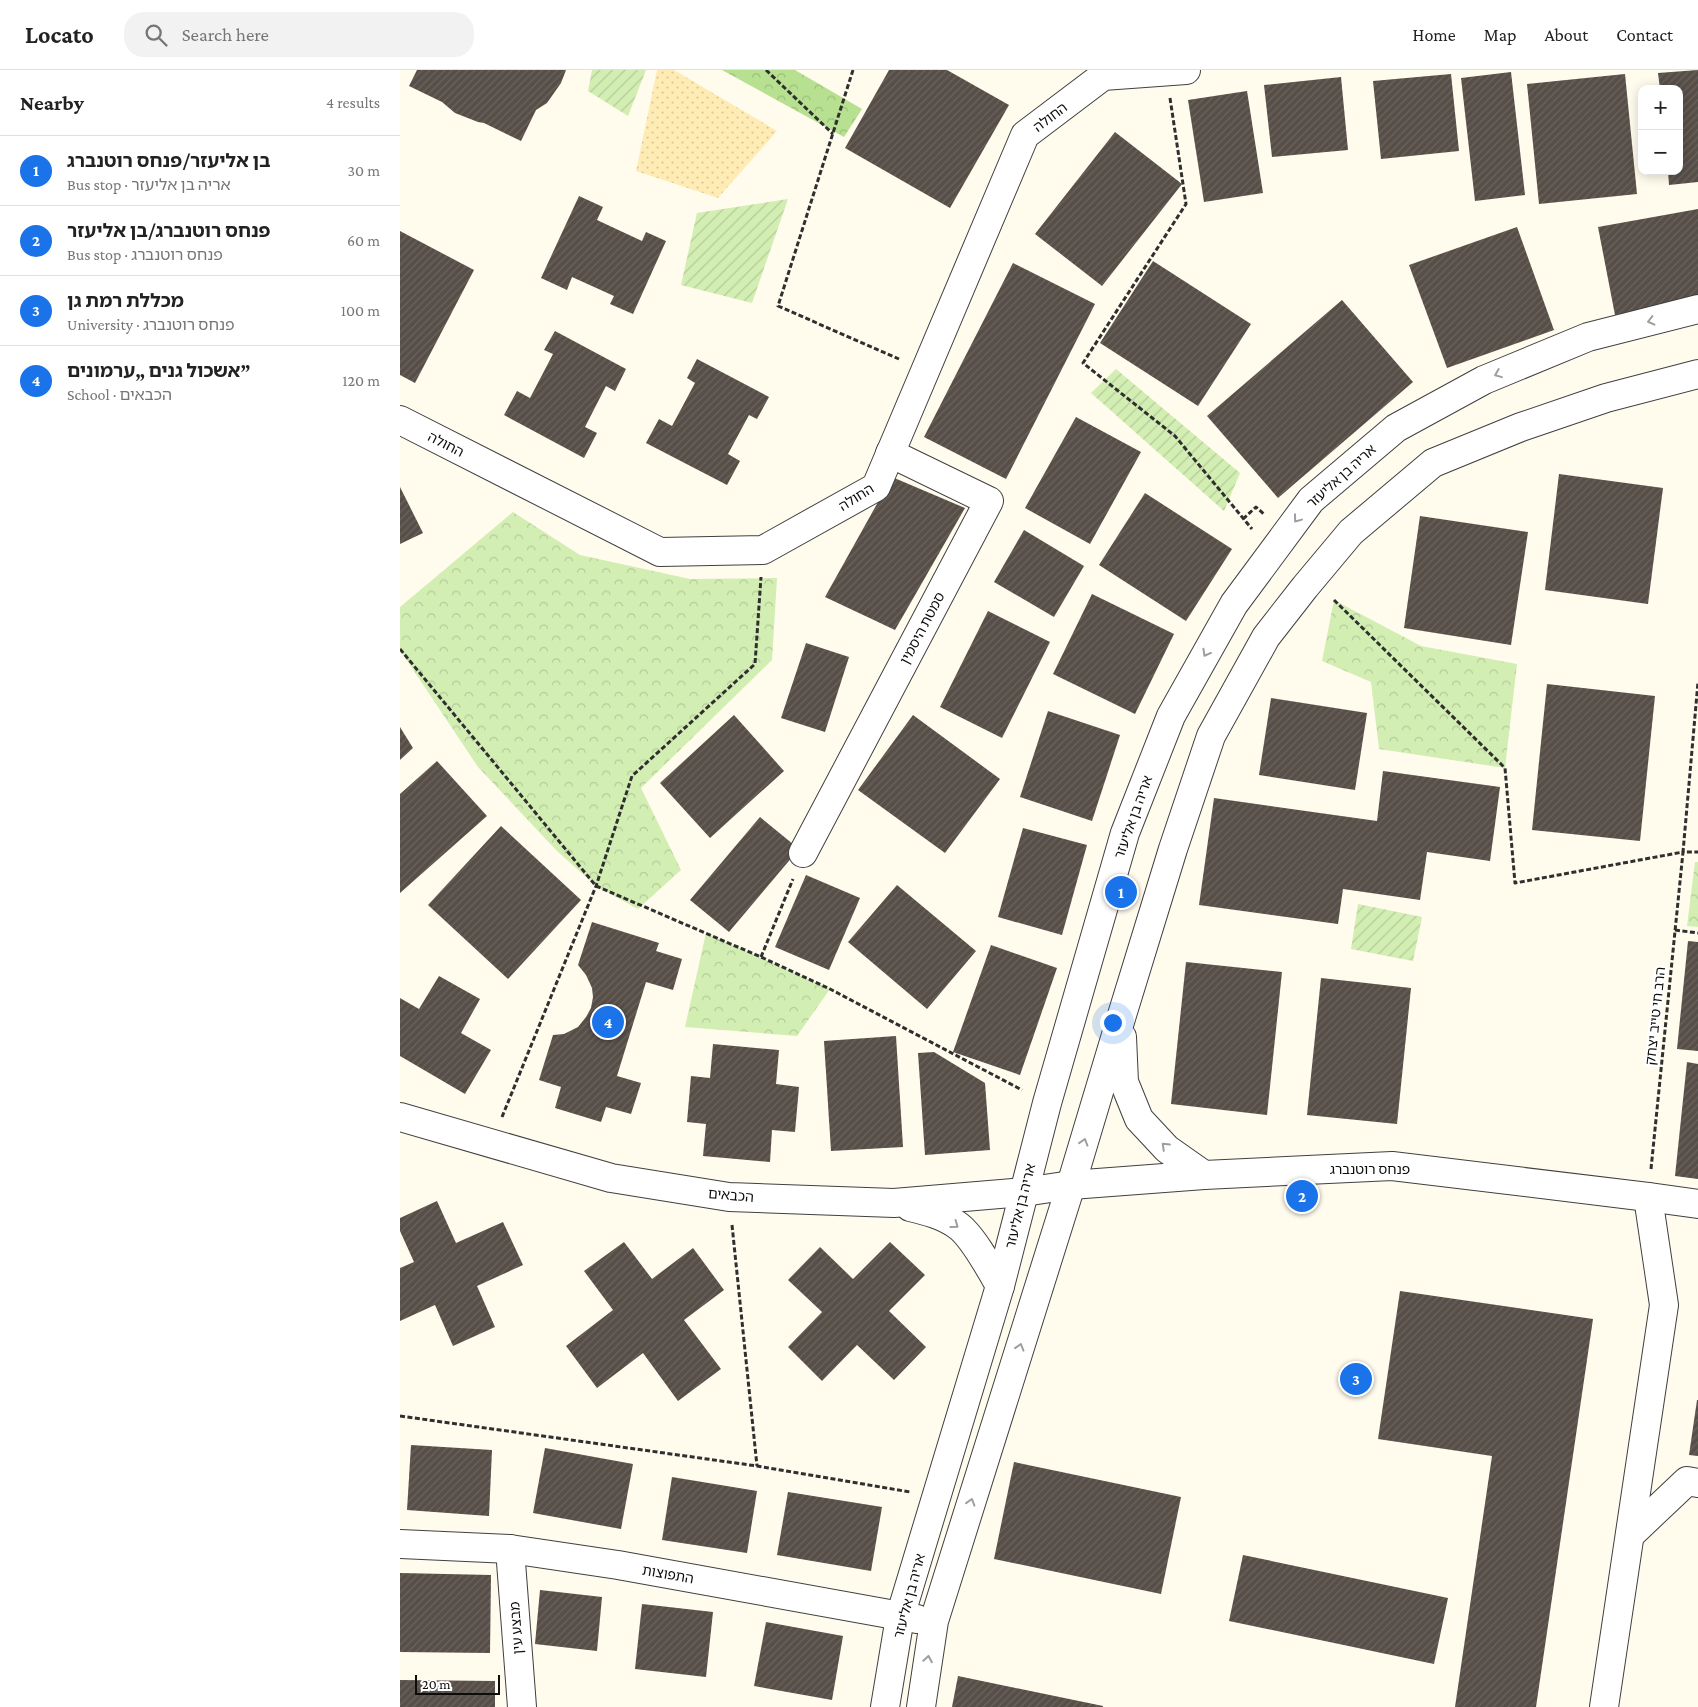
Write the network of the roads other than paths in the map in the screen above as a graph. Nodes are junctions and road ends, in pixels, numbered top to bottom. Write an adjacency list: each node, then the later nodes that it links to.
1 (1176, 71): 2 (street)
2 (1139, 72): 6 (street, החולה)
3 (1698, 309): 12 (street, אריה בן אליעזר, one-way to 12)
4 (1698, 374): 8 (street)
5 (400, 420): 6 (street, החולה)
6 (890, 453): 7 (street, סמטת היסמין)
7 (803, 853)
8 (1122, 1015): 10 (street, one-way to 8); 11 (street, one-way to 8)
9 (400, 1117): 14 (street, הכבאים)
10 (1204, 1175): 11 (street, פנחס רוטנברג); 13 (street, פנחס רוטנברג)
11 (1071, 1185): 12 (street, הכבאים); 22 (street, one-way to 11)
12 (1024, 1192): 14 (street, הכבאים); 16 (street, אריה בן אליעזר)
13 (1648, 1196): 15 (street, פנחס רוטנברג); 18 (street)
14 (894, 1203): 16 (street, one-way to 16)
15 (1698, 1204)
16 (1000, 1286): 21 (street, אריה בן אליעזר)
17 (1698, 1483): 18 (street)
18 (1630, 1536): 26 (street)
19 (400, 1544): 20 (street, התפוצות)
20 (510, 1548): 21 (street, התפוצות); 23 (street, מבצע עין)
21 (900, 1617): 22 (street, התפוצות); 24 (street, אריה בן אליעזר)
22 (934, 1622): 25 (street, one-way to 22)
23 (522, 1707)
24 (885, 1707)
25 (921, 1707)
26 (1604, 1707)

